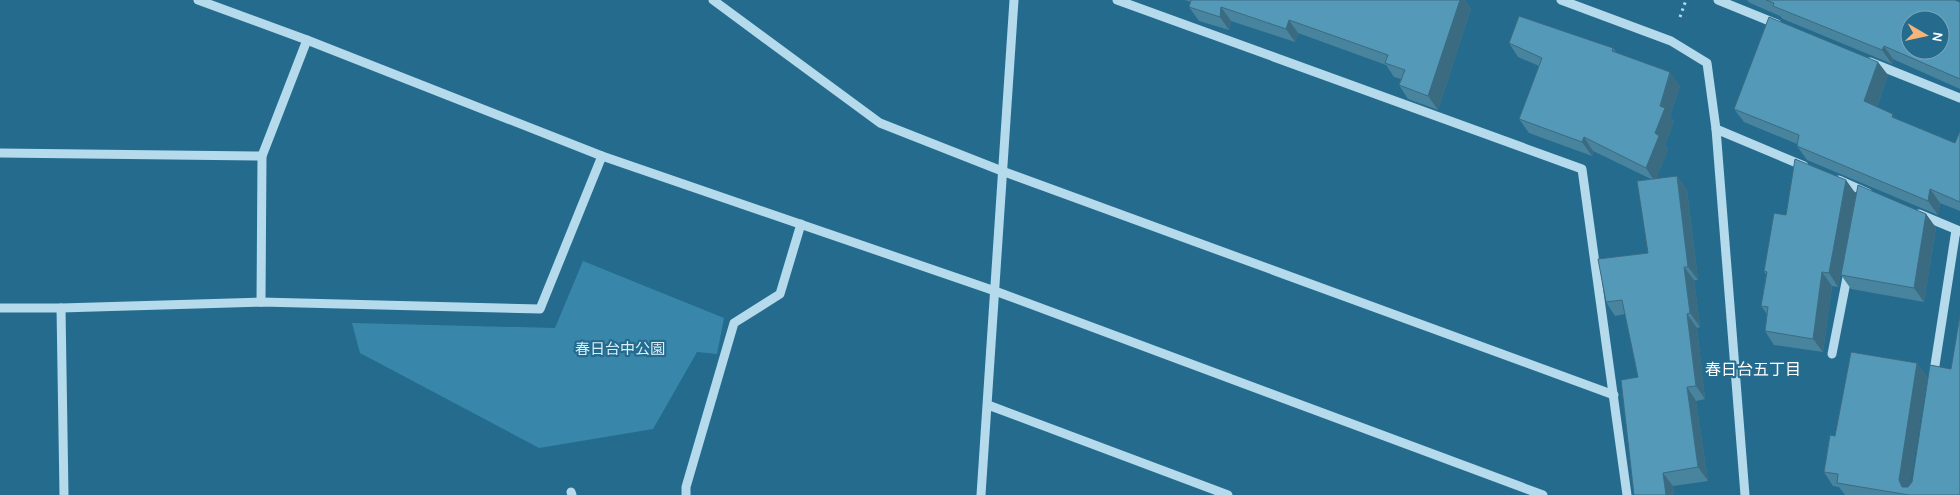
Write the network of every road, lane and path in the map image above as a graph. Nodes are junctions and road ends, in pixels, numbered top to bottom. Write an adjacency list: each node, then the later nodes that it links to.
1 (198, 0): 8 (street)
2 (713, 0): 15 (street)
3 (1014, 0): 15 (street)
4 (1117, 0): 31 (street)
5 (1561, 0): 11 (street)
6 (1718, 0): 7 (street)
7 (1790, 29)
8 (308, 40): 13 (street); 14 (street)
9 (1861, 58): 10 (street)
10 (1960, 98)
11 (1716, 129): 16 (street); 39 (street)
12 (0, 153): 13 (street)
13 (262, 156): 26 (street)
14 (602, 156): 22 (street); 26 (street)
15 (1002, 171): 25 (street); 31 (street)
16 (1817, 171)
17 (1827, 175): 18 (street)
18 (1863, 190): 19 (street); 20 (street)
19 (1880, 198)
20 (1862, 200)
21 (1914, 212): 23 (street)
22 (801, 224): 25 (street); 34 (street)
23 (1958, 230): 30 (street)
24 (1851, 258): 29 (street)
25 (996, 291): 32 (street); 37 (street)
26 (261, 302): 28 (street)
27 (0, 308): 28 (street)
28 (61, 308): 33 (street)
29 (1832, 354)
30 (1932, 387)
31 (1614, 395): 38 (street)
32 (988, 406): 35 (street); 36 (street)
33 (64, 495)
34 (686, 495)
35 (981, 495)
36 (1228, 495)
37 (1543, 495)
38 (1627, 495)
39 (1745, 495)

